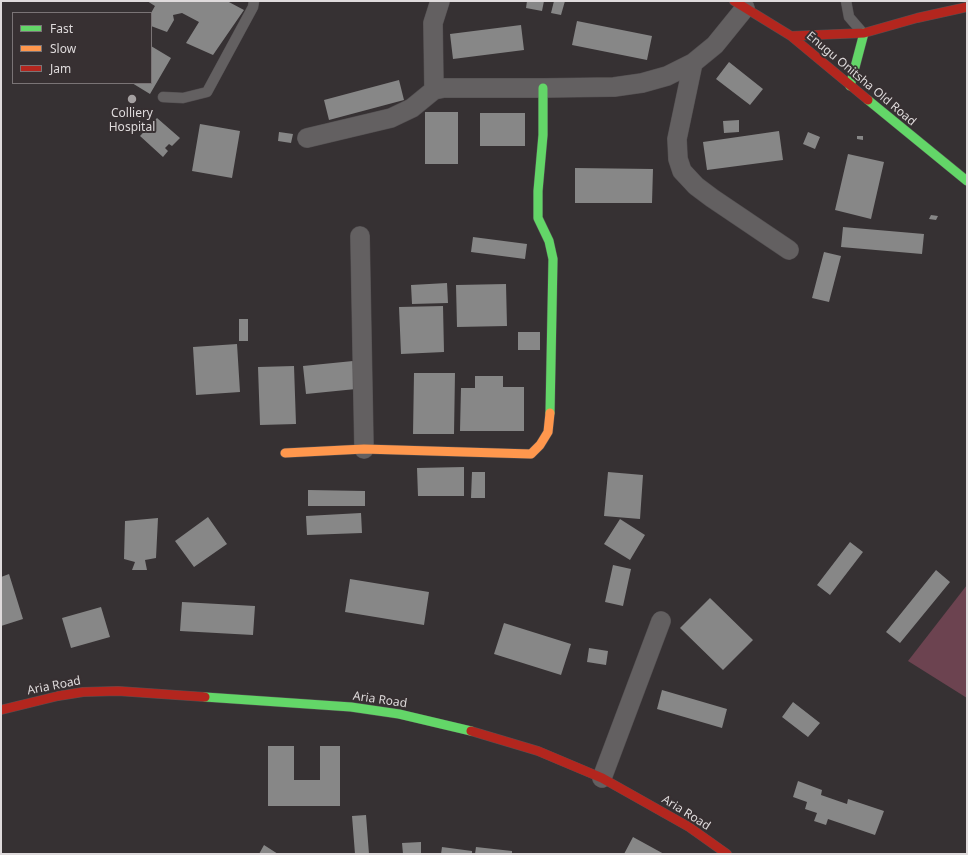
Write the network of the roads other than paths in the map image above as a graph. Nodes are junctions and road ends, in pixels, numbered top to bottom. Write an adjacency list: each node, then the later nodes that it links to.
1 (254, 1): 12 (lane)
2 (440, 1): 11 (street)
3 (846, 1): 6 (lane)
4 (740, 5): 7 (street, Enugu Onitsha Old Road); 8 (street)
5 (967, 7): 6 (street)
6 (864, 33): 7 (street); 9 (street)
7 (791, 36): 9 (street, Enugu Onitsha Old Road)
8 (693, 63): 10 (street); 16 (street)
9 (850, 86): 14 (street, Enugu Onitsha Old Road)
10 (543, 88): 11 (street); 17 (street)
11 (434, 90): 13 (street)
12 (163, 96)
13 (307, 138)
14 (967, 181)
15 (360, 236): 17 (street)
16 (789, 250)
17 (364, 449): 18 (street)
18 (285, 453)
19 (661, 621): 21 (street)
20 (1, 710): 21 (street, Aria Road)
21 (602, 778): 22 (street, Aria Road)
22 (727, 854)

